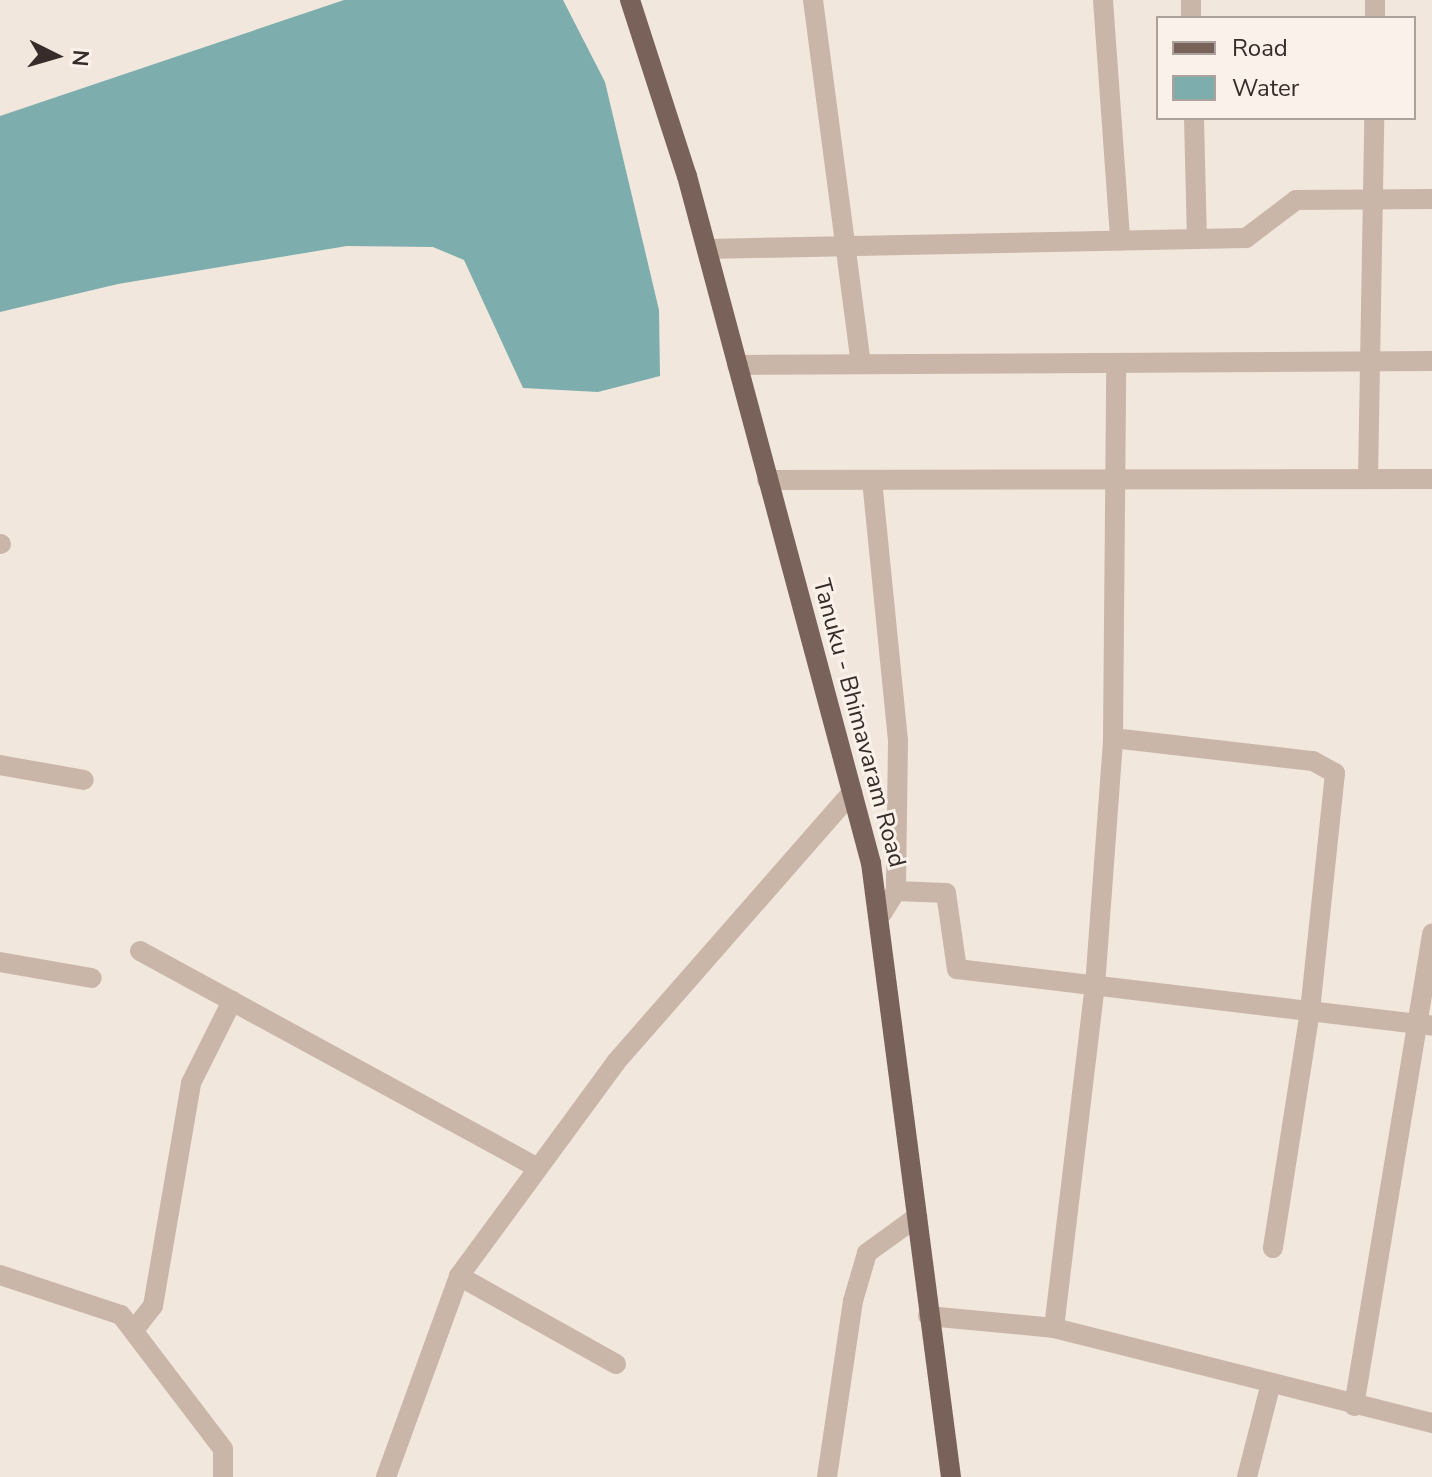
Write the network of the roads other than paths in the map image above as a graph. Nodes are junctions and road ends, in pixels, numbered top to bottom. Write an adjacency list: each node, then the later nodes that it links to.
1 (630, 0): 11 (main road, Tanuku - Bhimavaram Road)
2 (813, 0): 10 (street)
3 (1103, 0): 9 (street)
4 (1194, 120): 8 (street)
5 (1374, 120): 6 (street)
6 (1374, 199): 7 (street); 8 (street); 12 (street)
7 (1432, 199)
8 (1197, 239): 9 (street)
9 (1120, 240): 10 (street)
10 (850, 246): 11 (street); 15 (street)
11 (707, 249): 16 (main road, Tanuku - Bhimavaram Road)
12 (1370, 361): 13 (street); 14 (street); 17 (street)
13 (1432, 361)
14 (1116, 363): 15 (street); 21 (street)
15 (861, 364): 16 (street)
16 (737, 365): 19 (main road, Tanuku - Bhimavaram Road)
17 (1368, 479): 18 (street); 21 (street)
18 (1432, 479)
19 (767, 480): 20 (street); 25 (main road, Tanuku - Bhimavaram Road)
20 (872, 480): 21 (street); 26 (street)
21 (1115, 480): 22 (street)
22 (1113, 738): 32 (street); 34 (street)
23 (0, 765): 24 (street)
24 (84, 780)
25 (852, 792): 27 (main road, Tanuku - Bhimavaram Road); 36 (street)
26 (896, 891): 27 (street); 32 (street)
27 (882, 913): 37 (main road, Tanuku - Bhimavaram Road)
28 (1432, 933): 35 (street)
29 (140, 951): 33 (street)
30 (0, 962): 31 (street)
31 (92, 978)
32 (1095, 986): 34 (street); 42 (street)
33 (232, 1001): 36 (street); 43 (street)
34 (1310, 1011): 35 (street); 38 (street)
35 (1426, 1025): 46 (street)
36 (535, 1166): 40 (street)
37 (917, 1217): 41 (main road, Tanuku - Bhimavaram Road); 50 (street)
38 (1273, 1248)
39 (0, 1275): 43 (street)
40 (459, 1276): 44 (street); 49 (street)
41 (928, 1316): 42 (street); 51 (main road, Tanuku - Bhimavaram Road)
42 (1054, 1328): 45 (street)
43 (134, 1330): 48 (street)
44 (616, 1364)
45 (1270, 1387): 46 (street); 52 (street)
46 (1354, 1406): 47 (street)
47 (1432, 1423)
48 (223, 1477)
49 (386, 1477)
50 (827, 1477)
51 (951, 1477)
52 (1247, 1477)

